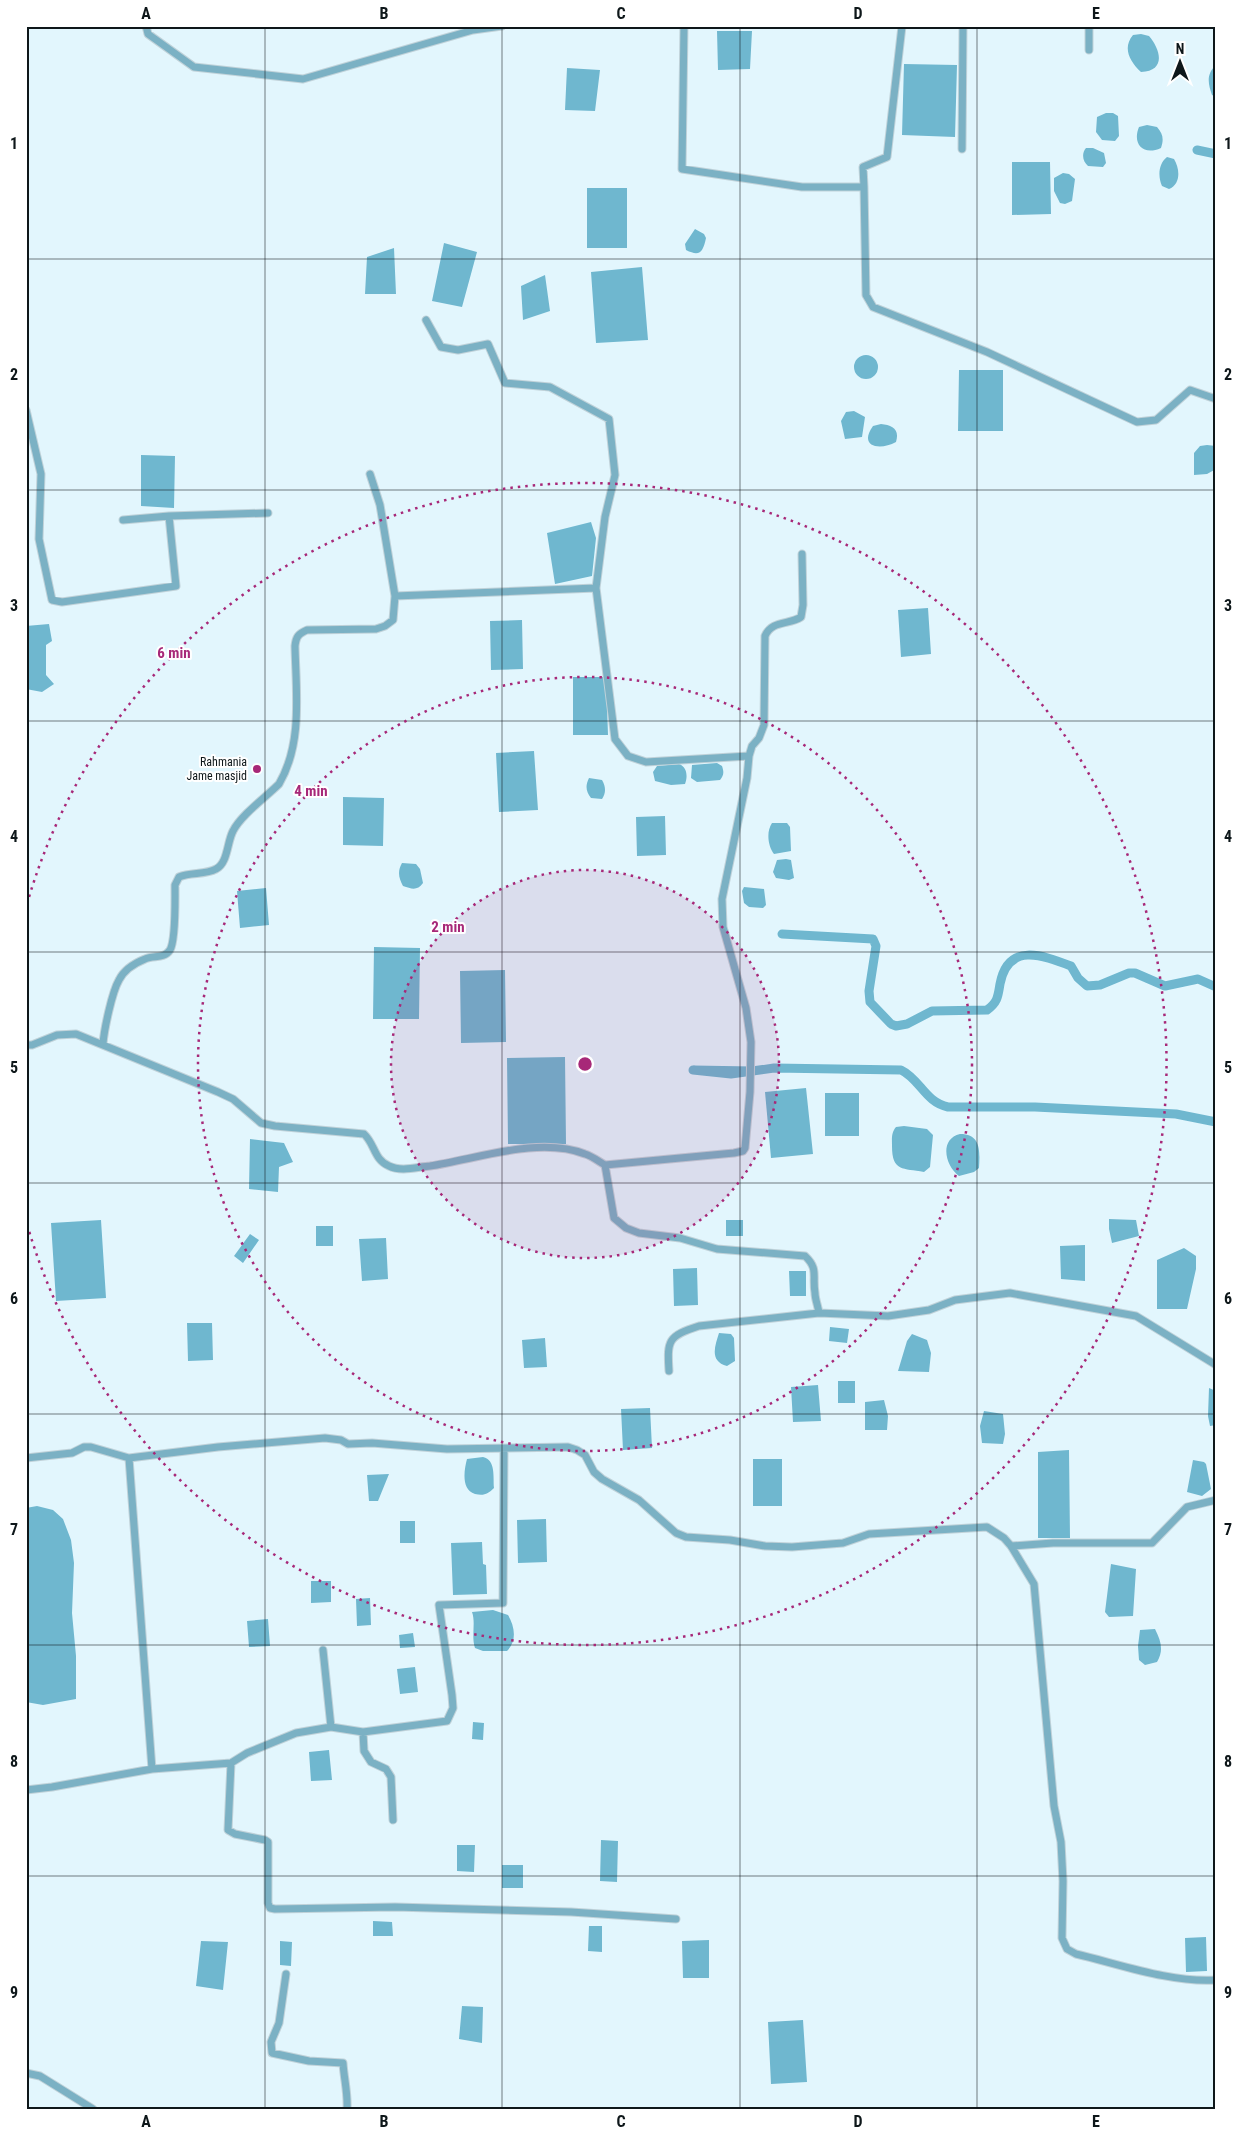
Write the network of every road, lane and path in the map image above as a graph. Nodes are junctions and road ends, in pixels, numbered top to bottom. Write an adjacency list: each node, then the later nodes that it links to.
1 (146, 26): 2 (street)
2 (502, 26)
3 (684, 26): 9 (street)
4 (902, 26): 9 (street)
5 (963, 26): 8 (street)
6 (1089, 26): 7 (street)
7 (1089, 50)
8 (962, 149)
9 (864, 187): 11 (street)
10 (426, 320): 18 (street)
11 (1216, 399)
12 (26, 410): 15 (street)
13 (370, 474): 19 (street)
14 (268, 513): 15 (street)
15 (169, 516): 16 (street)
16 (123, 520)
17 (802, 554): 20 (street)
18 (596, 588): 19 (street); 20 (street)
19 (395, 596): 21 (street)
20 (749, 756): 23 (street)
21 (103, 1044): 22 (street); 23 (street)
22 (26, 1045)
23 (605, 1165): 24 (street)
24 (819, 1313): 25 (street); 26 (street)
25 (1216, 1365)
26 (669, 1371)
27 (504, 1450): 29 (street); 31 (street); 34 (street)
28 (26, 1458): 29 (street)
29 (129, 1458): 36 (street)
30 (1216, 1500): 31 (street)
31 (1011, 1546): 41 (street)
32 (323, 1650): 33 (street)
33 (331, 1727): 34 (street); 35 (street)
34 (363, 1732): 38 (street)
35 (231, 1763): 36 (street); 39 (street)
36 (152, 1769): 37 (street)
37 (26, 1790)
38 (393, 1820)
39 (676, 1919)
40 (286, 1974): 44 (street)
41 (1216, 1980)
42 (26, 2073): 43 (street)
43 (93, 2109)
44 (347, 2109)

